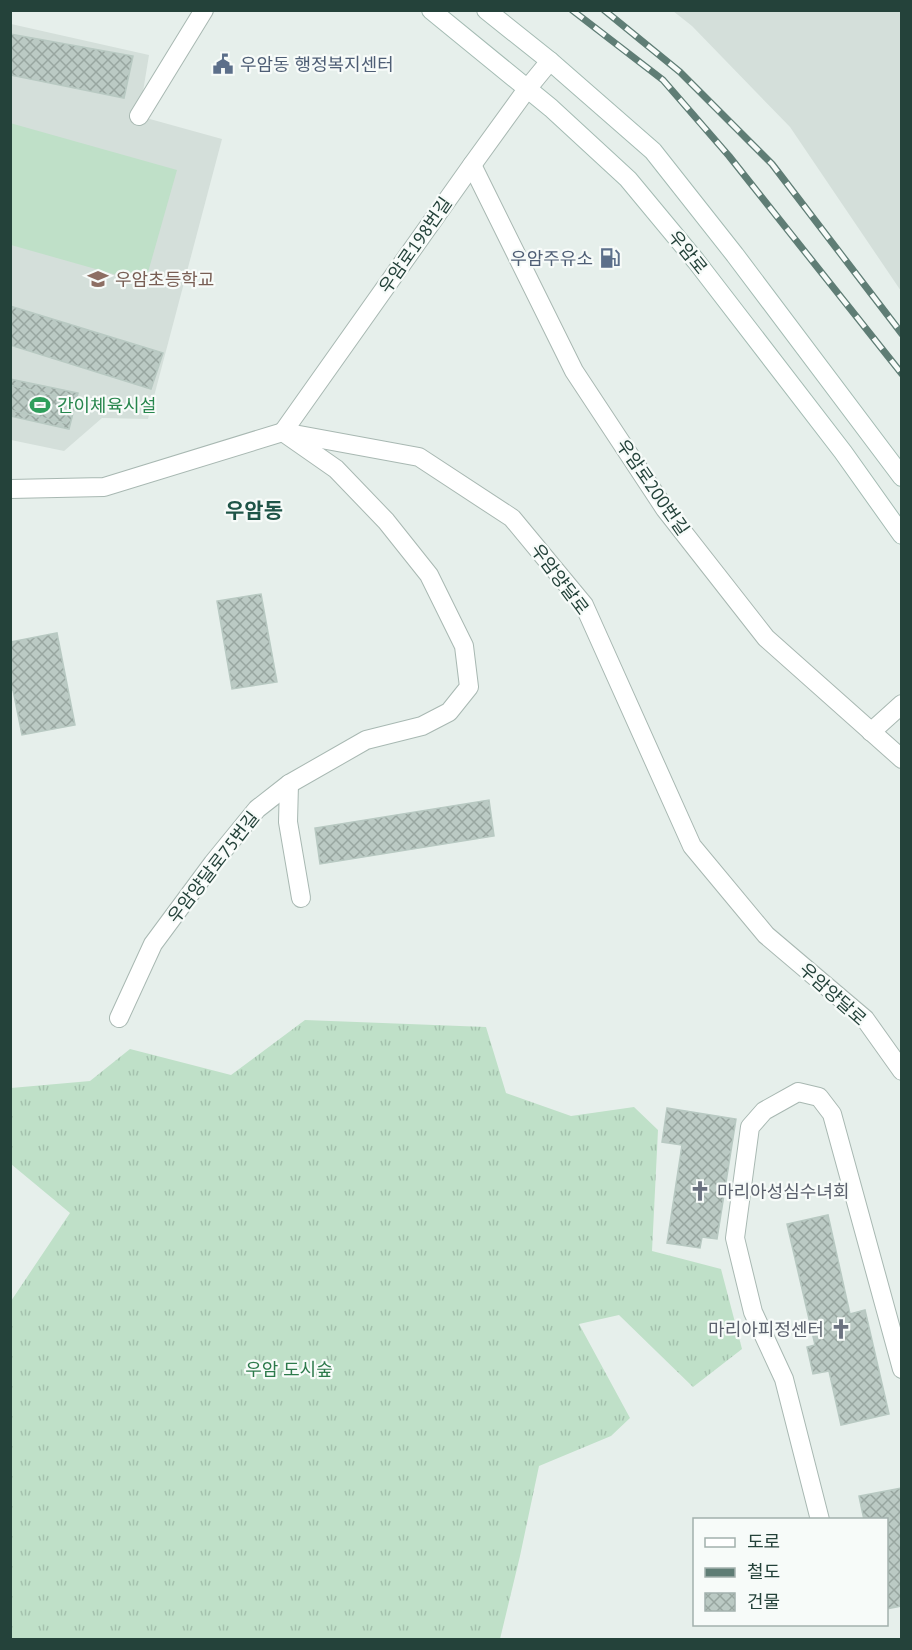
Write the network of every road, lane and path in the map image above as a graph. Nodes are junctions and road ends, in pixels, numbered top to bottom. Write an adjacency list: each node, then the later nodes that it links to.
1 (204, 10): 6 (street)
2 (431, 10): 5 (street, 우암로)
3 (486, 10): 4 (street, 우암로)
4 (550, 61): 5 (street, 우암로198번길); 9 (street, 우암로)
5 (527, 89): 7 (street, 우암로198번길); 11 (street, 우암로)
6 (139, 116)
7 (472, 165): 8 (street, 우암로198번길); 13 (street, 우암로200번길)
8 (284, 432): 10 (street, 우암양달로); 15 (street, 우암양달로75번길); 18 (street, 우암양달로)
9 (902, 477)
10 (10, 489)
11 (902, 535)
12 (902, 704): 13 (street)
13 (871, 732): 14 (street, 우암로200번길)
14 (902, 759)
15 (289, 784): 16 (street); 17 (street, 우암양달로75번길)
16 (301, 898)
17 (119, 1018)
18 (902, 1071)
19 (902, 1369): 20 (street)
20 (819, 1518)

